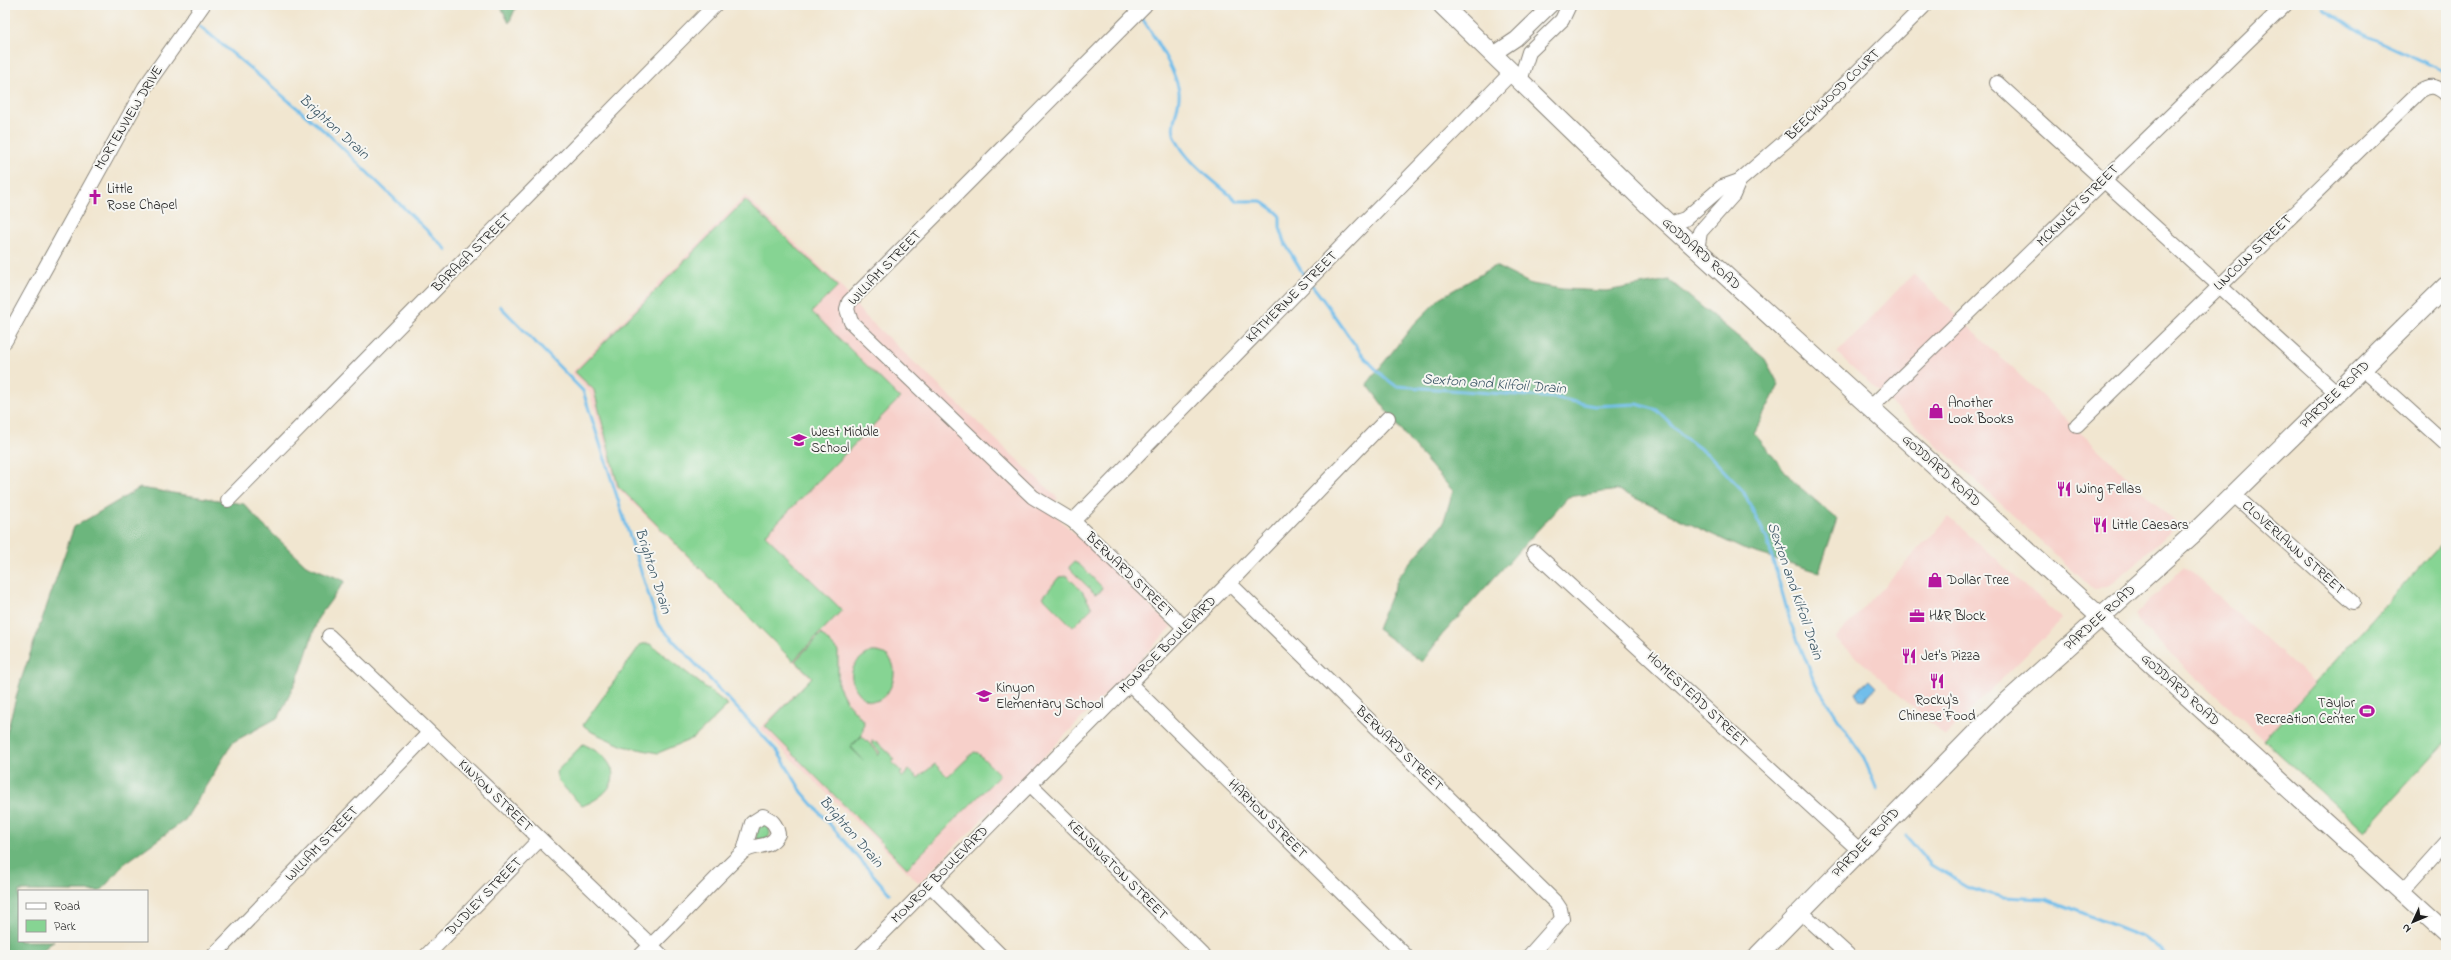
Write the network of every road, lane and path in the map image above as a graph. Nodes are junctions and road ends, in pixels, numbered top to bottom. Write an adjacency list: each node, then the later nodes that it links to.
1 (203, 5): 19 (street, MORTENVIEW DRIVE)
2 (715, 5): 28 (street, BARAGA STREET)
3 (1145, 5): 29 (street, WILLIAM STREET)
4 (1442, 5): 9 (main road, GODDARD ROAD)
5 (1551, 5): 9 (street)
6 (1569, 5): 10 (street, KATHERINE STREET)
7 (1926, 5): 14 (street, BEECHWOOD COURT)
8 (2285, 5): 13 (street, MCKINLEY STREET)
9 (1492, 55): 10 (main road, GODDARD ROAD)
10 (1516, 77): 15 (main road, GODDARD ROAD); 29 (street, KATHERINE STREET)
11 (1997, 83): 13 (street)
12 (2446, 94): 17 (street, LINCOLN STREET)
13 (2104, 180): 17 (street); 23 (street, MCKINLEY STREET)
14 (1739, 181): 15 (street, BEECHWOOD COURT); 16 (street, BEECHWOOD COURT)
15 (1670, 224): 16 (main road, GODDARD ROAD)
16 (1697, 250): 23 (main road, GODDARD ROAD)
17 (2220, 285): 22 (street); 25 (street, LINCOLN STREET)
18 (2446, 286): 21 (main road, PARDEE ROAD)
19 (9, 320): 20 (street, MORTENVIEW DRIVE)
20 (5, 341)
21 (2362, 368): 22 (main road, PARDEE ROAD); 26 (street)
22 (2337, 393): 27 (main road, PARDEE ROAD)
23 (1871, 407): 33 (main road, GODDARD ROAD)
24 (1388, 418): 31 (street, MONROE BOULEVARD)
25 (2077, 425)
26 (2446, 444)
27 (2234, 495): 32 (street, CLOVERLAWN STREET); 33 (main road, PARDEE ROAD)
28 (228, 500)
29 (1073, 521): 34 (street, BERNARD STREET)
30 (1534, 552): 41 (street, HOMESTEAD STREET)
31 (1229, 583): 34 (street, MONROE BOULEVARD); 55 (street, BERNARD STREET)
32 (2353, 602)
33 (2101, 617): 41 (main road, PARDEE ROAD); 44 (main road, GODDARD ROAD)
34 (1185, 628): 36 (street, MONROE BOULEVARD)
35 (329, 636): 37 (street, KINYON STREET)
36 (1130, 684): 38 (street, MONROE BOULEVARD); 54 (street, HARMON STREET)
37 (429, 733): 39 (street, KINYON STREET); 48 (street, WILLIAM STREET)
38 (1031, 784): 43 (street, MONROE BOULEVARD); 53 (street, KENSINGTON STREET)
39 (540, 839): 47 (street, KINYON STREET); 49 (street, DUDLEY STREET)
40 (2446, 843): 44 (street)
41 (1859, 850): 45 (main road, PARDEE ROAD)
42 (744, 851): 47 (street)
43 (930, 885): 51 (street, MONROE BOULEVARD); 52 (street)
44 (2402, 892): 46 (main road, GODDARD ROAD)
45 (1800, 911): 56 (main road, PARDEE ROAD); 57 (street)
46 (2446, 932)
47 (656, 950): 50 (street)
48 (214, 955)
49 (427, 955)
50 (641, 955)
51 (861, 955)
52 (1000, 955)
53 (1203, 955)
54 (1405, 955)
55 (1530, 955)
56 (1758, 955)
57 (1848, 955)

